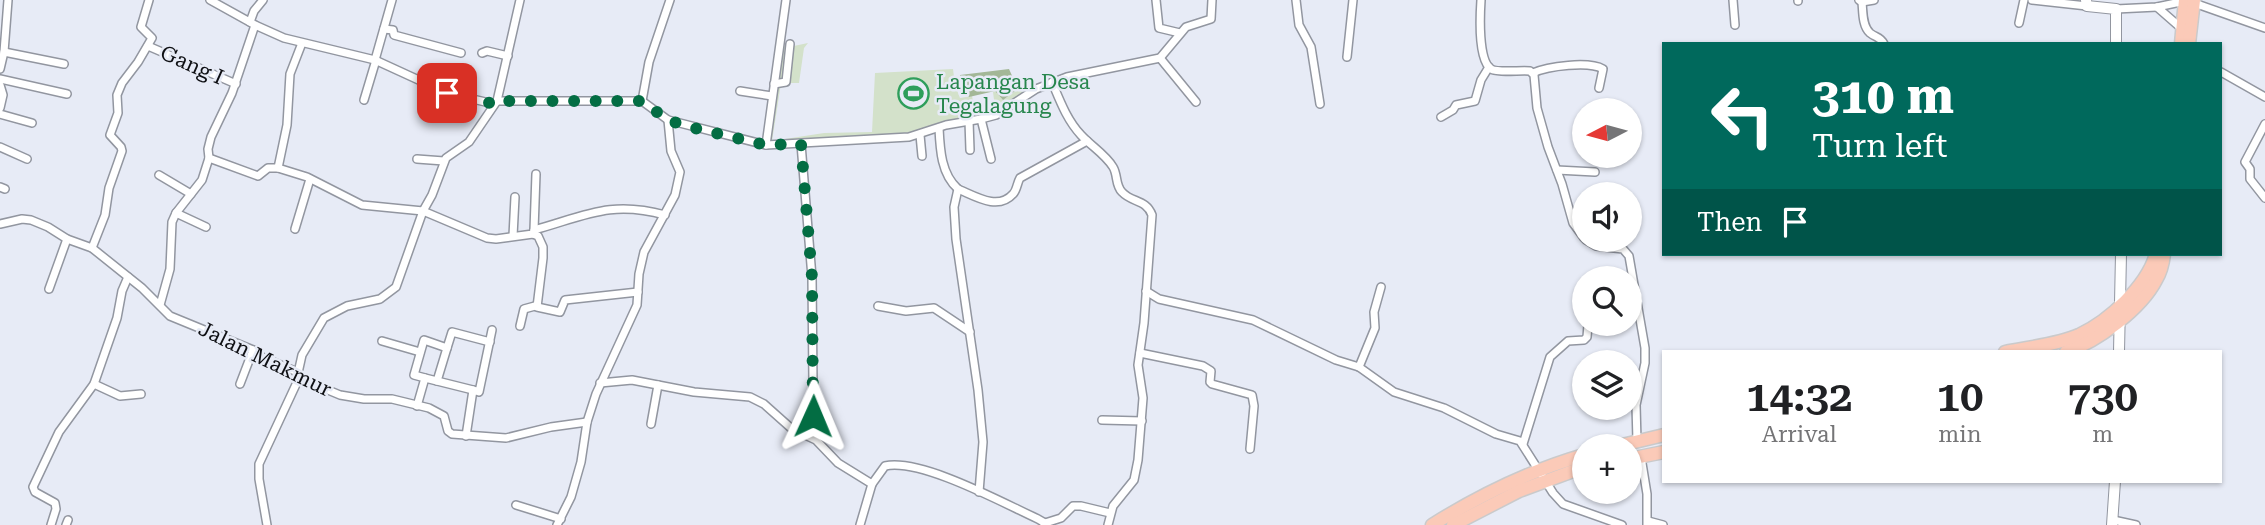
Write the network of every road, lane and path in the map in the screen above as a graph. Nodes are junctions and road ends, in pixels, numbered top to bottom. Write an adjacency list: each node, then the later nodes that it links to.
1 (8, 0): 30 (street)
2 (149, 0): 38 (street)
3 (210, 0): 25 (street)
4 (263, 0): 25 (street)
5 (392, 0): 28 (street)
6 (509, 0): 18 (street)
7 (670, 0): 62 (street)
8 (786, 0): 54 (street)
9 (1156, 0): 31 (street)
10 (1212, 0): 31 (street)
11 (1296, 0): 65 (street)
12 (1353, 0): 43 (street)
13 (1481, 0): 47 (street)
14 (1733, 0): 26 (street)
15 (1874, 0): 19 (street)
16 (2024, 0): 24 (street)
17 (2032, 0): 21 (street)
18 (519, 1): 42 (street)
19 (1861, 1): 32 (street)
20 (2190, 1): 22 (street); 27 (street); 29 (highway); 34 (highway)
21 (2087, 3): 23 (street)
22 (2157, 8): 23 (street); 29 (street)
23 (2116, 9): 33 (street)
24 (2019, 23)
25 (253, 24): 36 (street); 53 (street)
26 (1735, 25)
27 (2265, 28)
28 (384, 29): 40 (street); 45 (street)
29 (2182, 30): 35 (highway)
30 (3, 32): 39 (street)
31 (1180, 33): 44 (street)
32 (1883, 42)
33 (2116, 42)
34 (2187, 42)
35 (2187, 42)
36 (302, 43): 45 (street); 87 (street)
37 (790, 44): 54 (street)
38 (148, 46): 53 (street, Gang I); 107 (street)
39 (4, 52): 46 (street); 48 (street)
40 (461, 53)
41 (482, 53): 42 (street)
42 (508, 55): 63 (street)
43 (1347, 57)
44 (1160, 58): 52 (street); 64 (street)
45 (376, 60): 61 (street); 63 (street)
46 (64, 64)
47 (1489, 67): 49 (street); 68 (street)
48 (0, 69)
49 (1533, 73): 56 (street); 88 (street)
50 (2222, 73): 60 (street)
51 (0, 79): 58 (street)
52 (1052, 82): 70 (street); 76 (street)
53 (236, 84): 82 (street)
54 (774, 84): 59 (street)
55 (0, 85): 66 (street)
56 (1599, 88)
57 (740, 91): 59 (street)
58 (67, 94)
59 (772, 96): 78 (street)
60 (2265, 97)
61 (364, 100)
62 (642, 101): 63 (street); 69 (street)
63 (496, 102): 86 (street)
64 (1196, 102)
65 (1320, 104)
66 (0, 108)
67 (0, 114): 72 (street)
68 (1441, 117)
69 (668, 120): 78 (street); 99 (street)
70 (981, 120): 71 (street); 85 (street)
71 (969, 121): 74 (street); 80 (street)
72 (32, 123)
73 (2265, 124): 96 (street)
74 (939, 128): 75 (street); 93 (street)
75 (920, 135): 77 (street); 81 (street)
76 (1087, 141): 93 (street); 115 (street)
77 (801, 144): 78 (street); 152 (street)
78 (766, 145)
79 (0, 147): 83 (street)
80 (970, 150)
81 (922, 156)
82 (209, 158): 87 (street); 94 (street)
83 (27, 159)
84 (416, 159): 86 (street)
85 (991, 159)
86 (444, 161): 97 (street)
87 (278, 168): 92 (street)
88 (1557, 170): 89 (street); 100 (street)
89 (1595, 172)
90 (536, 174): 104 (street)
91 (159, 175): 94 (street)
92 (310, 179): 97 (street); 103 (street)
93 (958, 190): 123 (street)
94 (191, 194): 98 (street)
95 (516, 197): 105 (street)
96 (2265, 198)
97 (423, 211): 105 (street); 135 (street)
98 (176, 213): 102 (street); 117 (street)
99 (665, 215): 104 (street); 116 (street)
100 (1572, 219)
101 (0, 224): 106 (street, Jalan Makmur)
102 (206, 227)
103 (296, 229)
104 (533, 232): 105 (street); 118 (street)
105 (513, 236)
106 (67, 239): 107 (street, Jalan Makmur); 114 (street)
107 (92, 248): 112 (street, Jalan Makmur)
108 (1625, 252): 149 (street)
109 (2121, 256): 120 (street)
110 (2155, 256): 120 (highway)
111 (2164, 256): 120 (highway)
112 (128, 277): 117 (street, Jalan Makmur); 139 (street)
113 (1381, 287): 134 (street)
114 (49, 289)
115 (1146, 291): 133 (street); 134 (street)
116 (638, 292): 118 (street); 138 (street)
117 (160, 305): 128 (street, Jalan Makmur)
118 (535, 306): 121 (street)
119 (878, 306): 123 (street)
120 (2120, 313): 129 (highway); 130 (highway); 131 (street)
121 (520, 326)
122 (492, 330): 126 (street)
123 (970, 332): 164 (street)
124 (1587, 336): 154 (street)
125 (382, 341): 132 (street)
126 (490, 342): 127 (street); 142 (street)
127 (447, 348): 132 (street); 137 (street)
128 (253, 350): 135 (street, Jalan Makmur); 140 (street)
129 (2015, 350)
130 (2071, 350)
131 (2119, 350)
132 (420, 352): 136 (street)
133 (1140, 354): 146 (street); 155 (street)
134 (1359, 367): 154 (street)
135 (298, 375): 144 (street, Jalan Makmur); 172 (street)
136 (425, 378): 137 (street); 144 (street)
137 (437, 381): 142 (street)
138 (600, 383): 141 (street); 147 (street)
139 (94, 384): 143 (street); 171 (street)
140 (240, 384)
141 (658, 385): 148 (street); 152 (street)
142 (473, 390): 151 (street)
143 (141, 394)
144 (416, 405): 151 (street, Jalan Makmur)
145 (1102, 420): 146 (street)
146 (1142, 421): 166 (street)
147 (587, 422): 151 (street); 167 (street)
148 (651, 424)
149 (1637, 434)
150 (1662, 435): 153 (highway)
151 (466, 436)
152 (812, 437): 163 (street)
153 (1642, 440)
154 (1523, 444): 160 (street)
155 (1250, 449)
156 (1662, 452): 157 (highway)
157 (1642, 457)
158 (1572, 460): 160 (highway)
159 (1572, 469): 160 (highway)
160 (1542, 474): 175 (highway); 176 (highway); 177 (street)
161 (1642, 479): 168 (street)
162 (2115, 483): 169 (street)
163 (872, 484): 164 (street); 173 (street)
164 (979, 492): 170 (street)
165 (516, 505): 167 (street)
166 (1110, 513): 170 (street); 174 (street)
167 (559, 522)
168 (1648, 523): 178 (street)
169 (2113, 523): 179 (street)
170 (1046, 524)
171 (51, 525)
172 (267, 525)
173 (860, 525)
174 (1108, 525)
175 (1432, 525)
176 (1453, 525)
177 (1622, 525)
178 (1663, 525)
179 (2136, 525)

